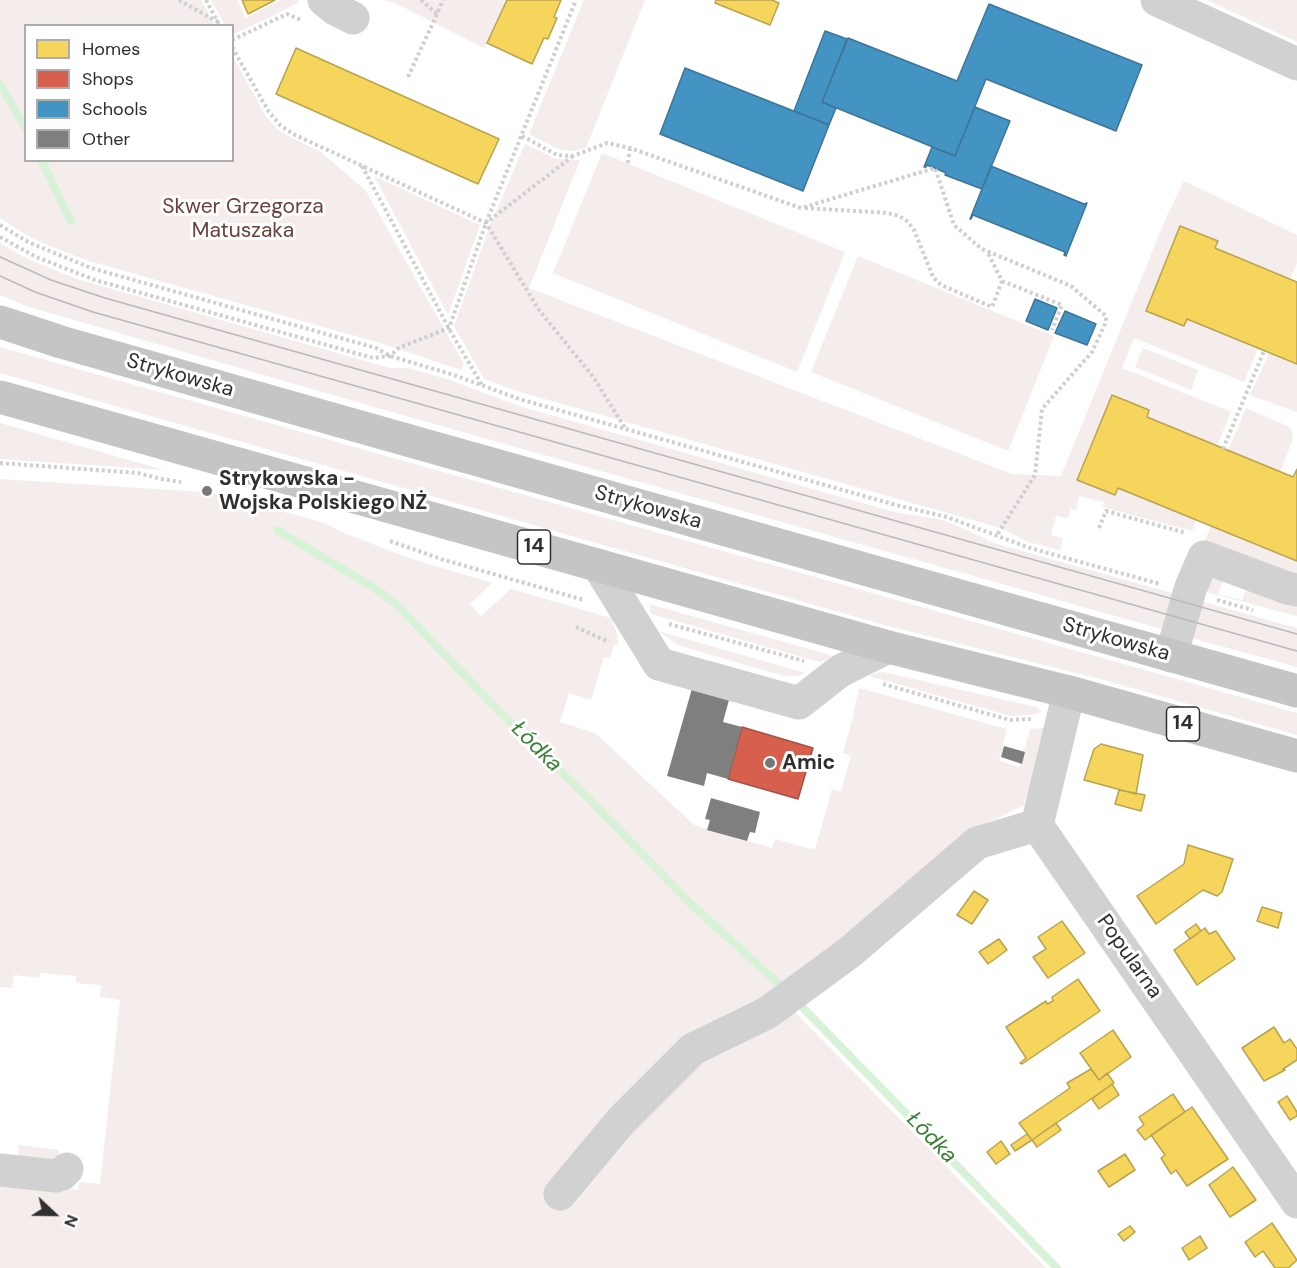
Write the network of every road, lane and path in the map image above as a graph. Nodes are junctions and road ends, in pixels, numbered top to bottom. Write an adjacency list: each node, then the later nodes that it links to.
1 (179, 0): 10 (path)
2 (206, 0): 10 (path)
3 (421, 0): 8 (path)
4 (443, 0): 8 (path)
5 (576, 0): 15 (path)
6 (1157, 0): 13 (street)
7 (315, 11): 9 (street); 11 (path)
8 (438, 14): 14 (path)
9 (353, 18)
10 (219, 24)
11 (234, 39)
12 (234, 51): 19 (path)
13 (1297, 64)
14 (408, 78)
15 (522, 136): 17 (path); 21 (path)
16 (630, 148): 17 (path); 18 (path); 20 (path)
17 (573, 156): 21 (path)
18 (628, 163)
19 (362, 165): 21 (path); 27 (path)
20 (801, 208): 24 (path); 25 (path)
21 (486, 223): 27 (path); 33 (path)
22 (0, 225): 30 (path)
23 (0, 237): 30 (path)
24 (987, 251): 25 (path); 39 (path)
25 (1002, 281): 28 (path)
26 (0, 322): 45 (main road, Strykowska)
27 (448, 328): 30 (path); 31 (path)
28 (1052, 330)
29 (1264, 351): 34 (path)
30 (390, 356): 31 (path)
31 (482, 385): 33 (path)
32 (0, 396): 40 (main road, 14)
33 (625, 429): 39 (path)
34 (1223, 448)
35 (0, 463): 36 (path)
36 (162, 479)
37 (1099, 528): 38 (path)
38 (1189, 534)
39 (997, 535): 42 (path)
40 (598, 565): 44 (main road, 14); 44 (street)
41 (1297, 590): 42 (street)
42 (1189, 592): 43 (path); 45 (street)
43 (1254, 610)
44 (888, 647): 46 (main road, 14)
45 (1171, 656): 47 (main road, Strykowska)
46 (1069, 692): 48 (main road, 14); 49 (street)
47 (1297, 692)
48 (1297, 756)
49 (1037, 825): 52 (street); 53 (street, Popularna)
50 (68, 1169): 51 (street)
51 (0, 1170)
52 (560, 1194)
53 (1297, 1202)

